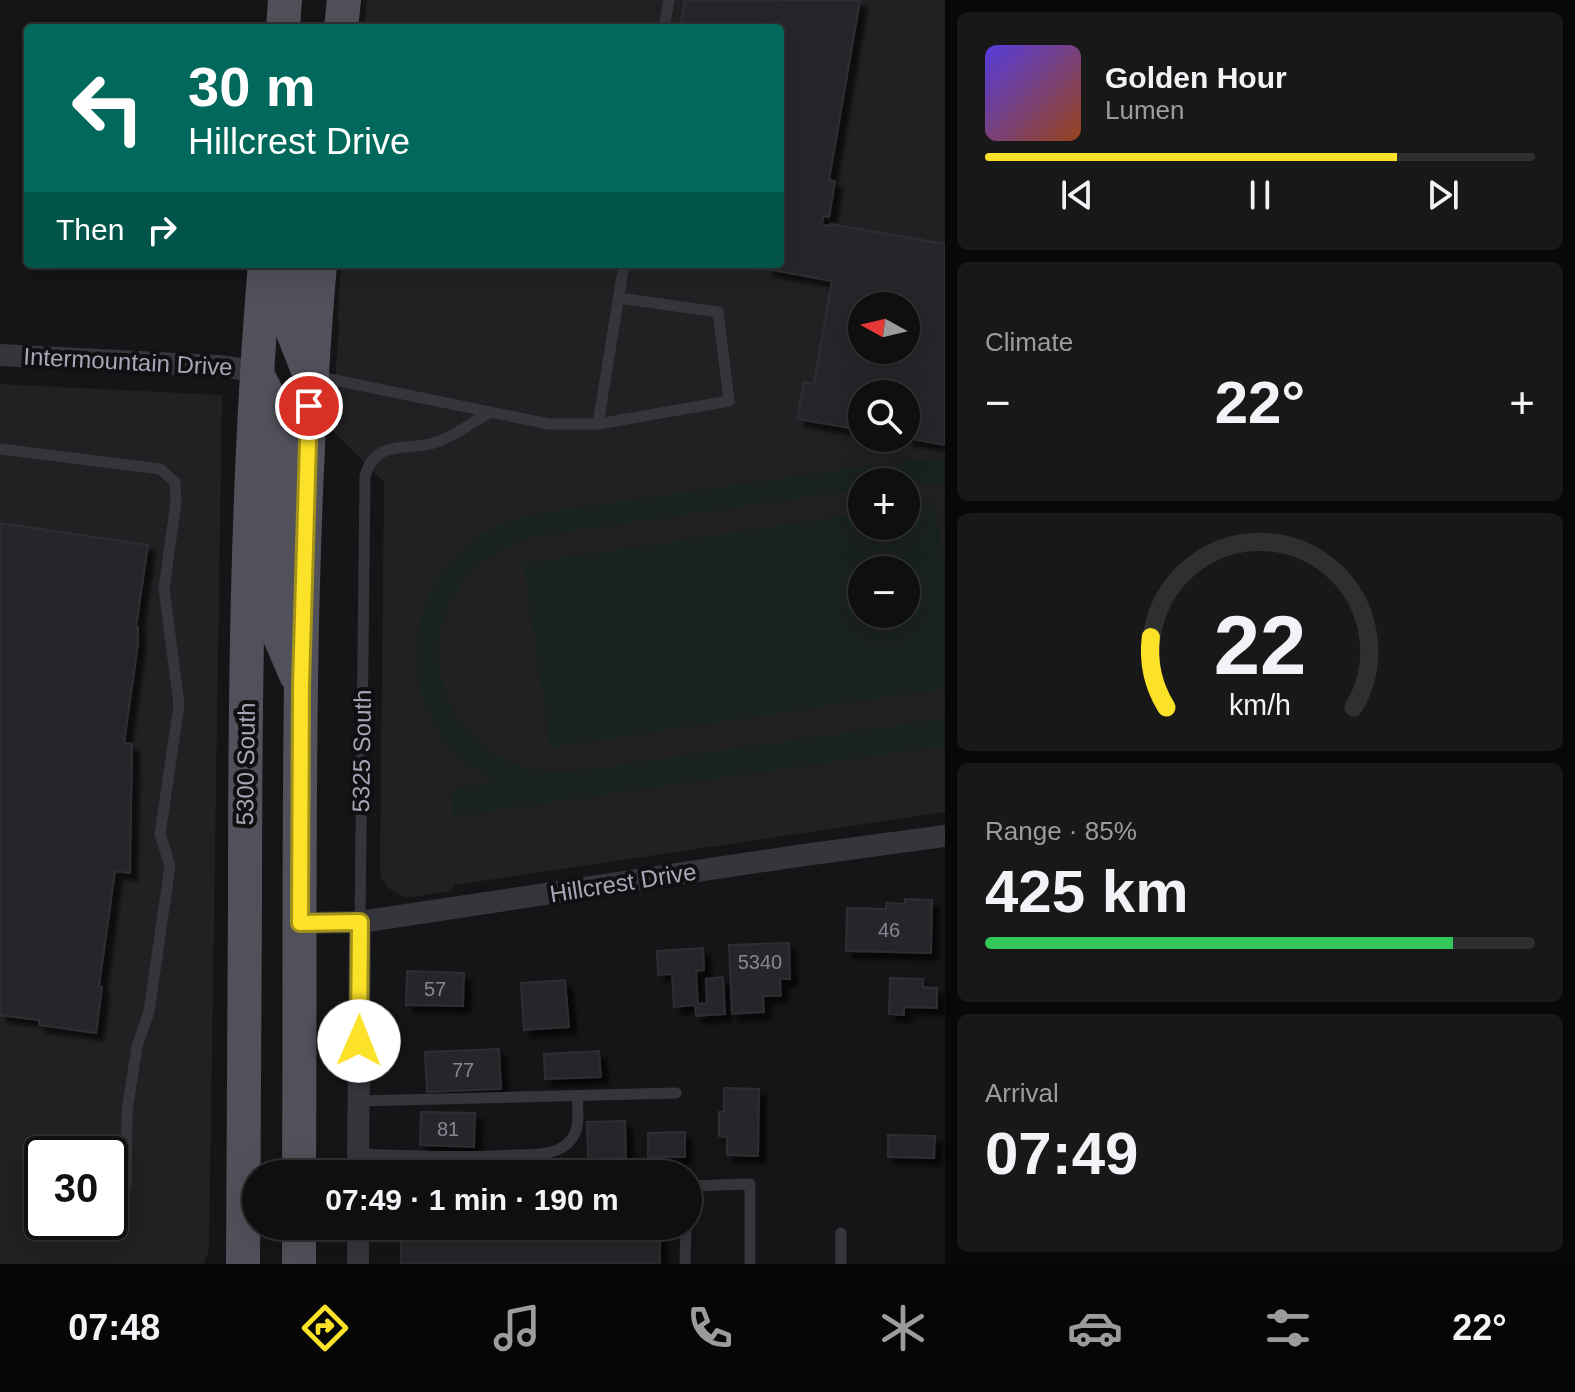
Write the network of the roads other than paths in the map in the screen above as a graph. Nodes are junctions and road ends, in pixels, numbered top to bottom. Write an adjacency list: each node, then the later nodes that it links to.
1 (344, 0): 3 (main road)
2 (669, 0): 4 (lane)
3 (341, 24)
4 (665, 24)
5 (265, 268): 11 (main road, 5300 South)
6 (291, 268): 12 (main road)
7 (320, 268): 12 (main road)
8 (623, 268): 9 (lane)
9 (619, 298): 14 (lane); 14 (lane)
10 (0, 355): 11 (street, Intermountain Drive)
11 (256, 371): 16 (main road); 32 (main road, 5300 South)
12 (310, 375): 13 (lane); 16 (main road)
13 (491, 412): 14 (lane); 18 (lane, 5325 South)
14 (598, 424)
15 (0, 449): 23 (lane)
16 (301, 686): 19 (main road)
17 (945, 836): 18 (street, Hillcrest Drive)
18 (360, 922): 19 (street, Hillcrest Drive); 22 (street, 5325 South)
19 (300, 923): 24 (main road)
20 (676, 1093): 21 (lane)
21 (577, 1096): 22 (lane); 26 (lane)
22 (358, 1101): 25 (street, 5325 South)
23 (127, 1136)
24 (299, 1160)
25 (358, 1160)
26 (427, 1160)
27 (702, 1186): 36 (lane)
28 (841, 1233): 37 (lane)
29 (299, 1240): 33 (main road)
30 (358, 1240): 34 (street)
31 (686, 1240): 35 (lane)
32 (243, 1264)
33 (299, 1264)
34 (358, 1264)
35 (685, 1264)
36 (750, 1264)
37 (841, 1264)

